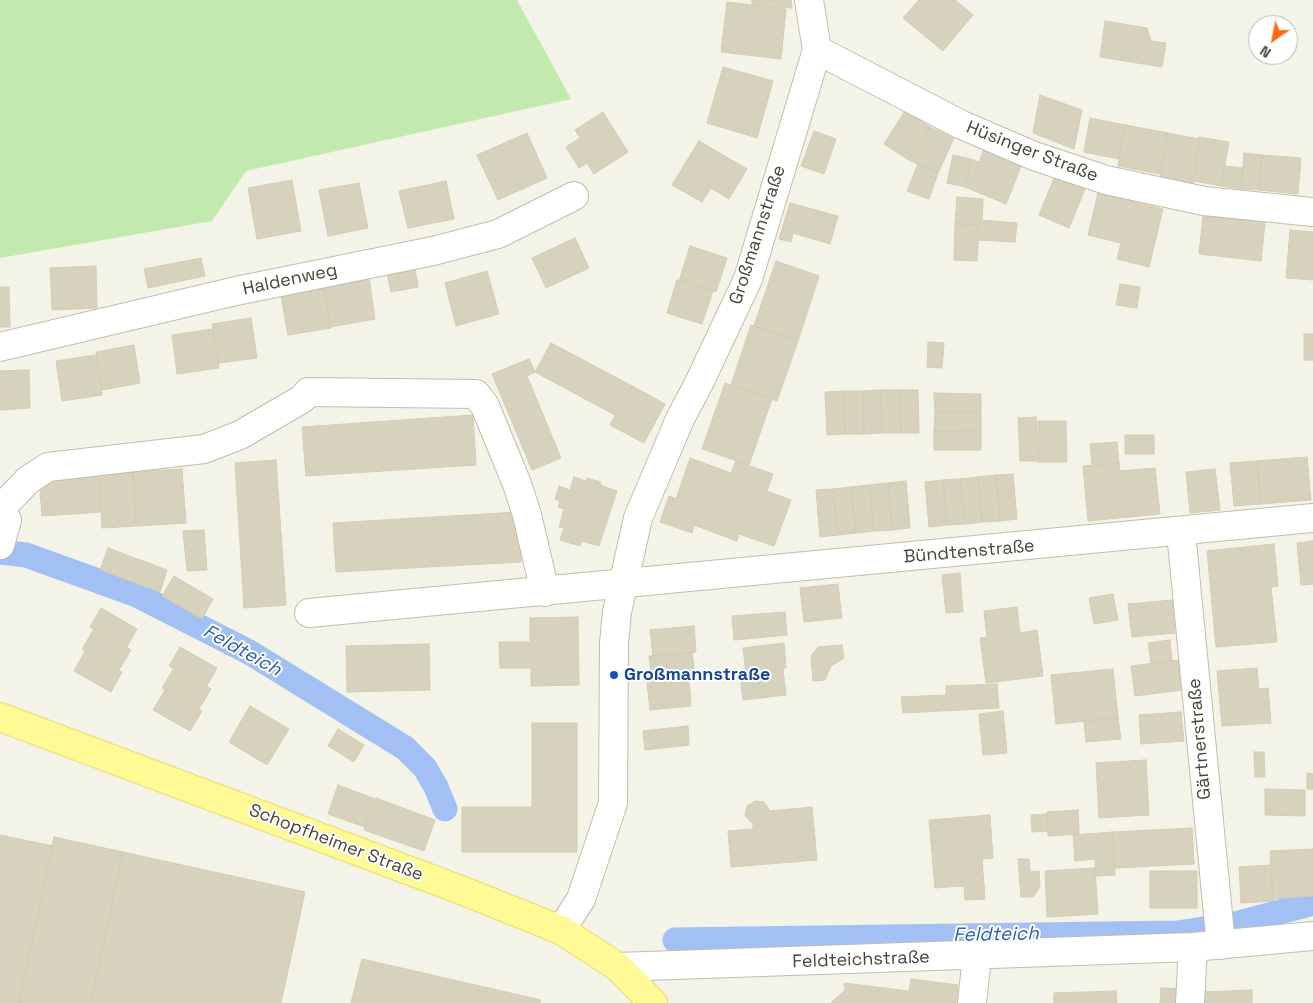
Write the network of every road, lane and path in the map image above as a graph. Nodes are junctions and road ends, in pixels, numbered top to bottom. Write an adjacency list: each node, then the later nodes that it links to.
1 (809, 0): 2 (street)
2 (817, 50): 4 (street, Hüsinger Straße); 10 (street, Großmannstraße)
3 (574, 196): 5 (street, Haldenweg)
4 (1313, 212)
5 (0, 347)
6 (1, 507): 9 (street); 11 (street)
7 (1313, 518): 8 (street, Bündtenstraße)
8 (1181, 532): 10 (street, Bündtenstraße); 15 (street, Gärtnerstraße)
9 (1, 542)
10 (624, 584): 11 (street); 14 (street, Großmannstraße)
11 (545, 592): 12 (street)
12 (309, 614)
13 (0, 717): 14 (main road, Schopfheimer Straße)
14 (561, 930): 19 (main road, Schopfheimer Straße)
15 (1219, 932): 16 (street, Feldteichstraße); 17 (street, Feldteichstraße)
16 (1313, 936)
17 (1192, 947): 18 (street, Feldteichstraße); 22 (street)
18 (977, 956): 19 (street, Feldteichstraße); 21 (street)
19 (618, 967): 20 (main road, Schopfheimer Straße)
20 (654, 1003)
21 (972, 1003)
22 (1190, 1003)

